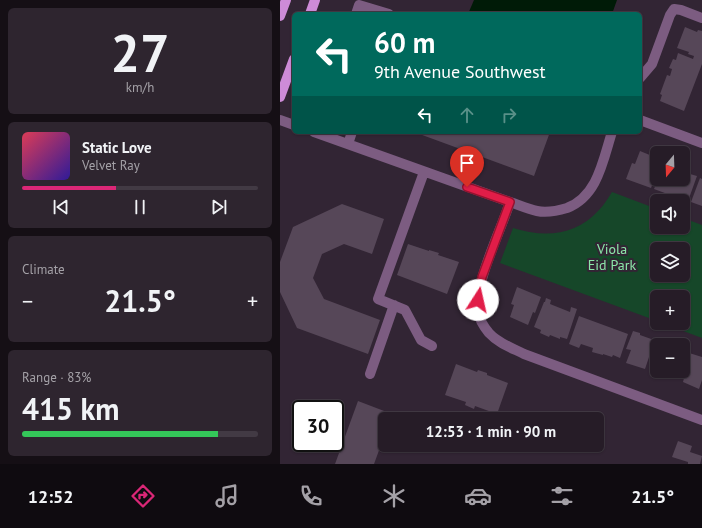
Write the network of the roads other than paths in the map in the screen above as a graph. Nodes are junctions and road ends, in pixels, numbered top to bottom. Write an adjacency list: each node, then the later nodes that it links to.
1 (286, 0): 6 (main road)
2 (315, 0): 3 (main road)
3 (311, 12)
4 (357, 12): 5 (street)
5 (382, 12)
6 (280, 16)
7 (702, 18): 9 (street)
8 (292, 64): 10 (main road)
9 (642, 76)
10 (280, 97)
11 (280, 120): 13 (street)
12 (642, 121): 17 (street)
13 (292, 124)
14 (320, 134): 18 (street)
15 (351, 134): 18 (street)
16 (611, 134): 20 (street)
17 (702, 143)
18 (348, 144): 19 (street)
19 (424, 172): 20 (street); 21 (street)
20 (510, 202): 24 (street)
21 (394, 305): 22 (street); 23 (street)
22 (432, 346)
23 (370, 374)
24 (702, 420)

